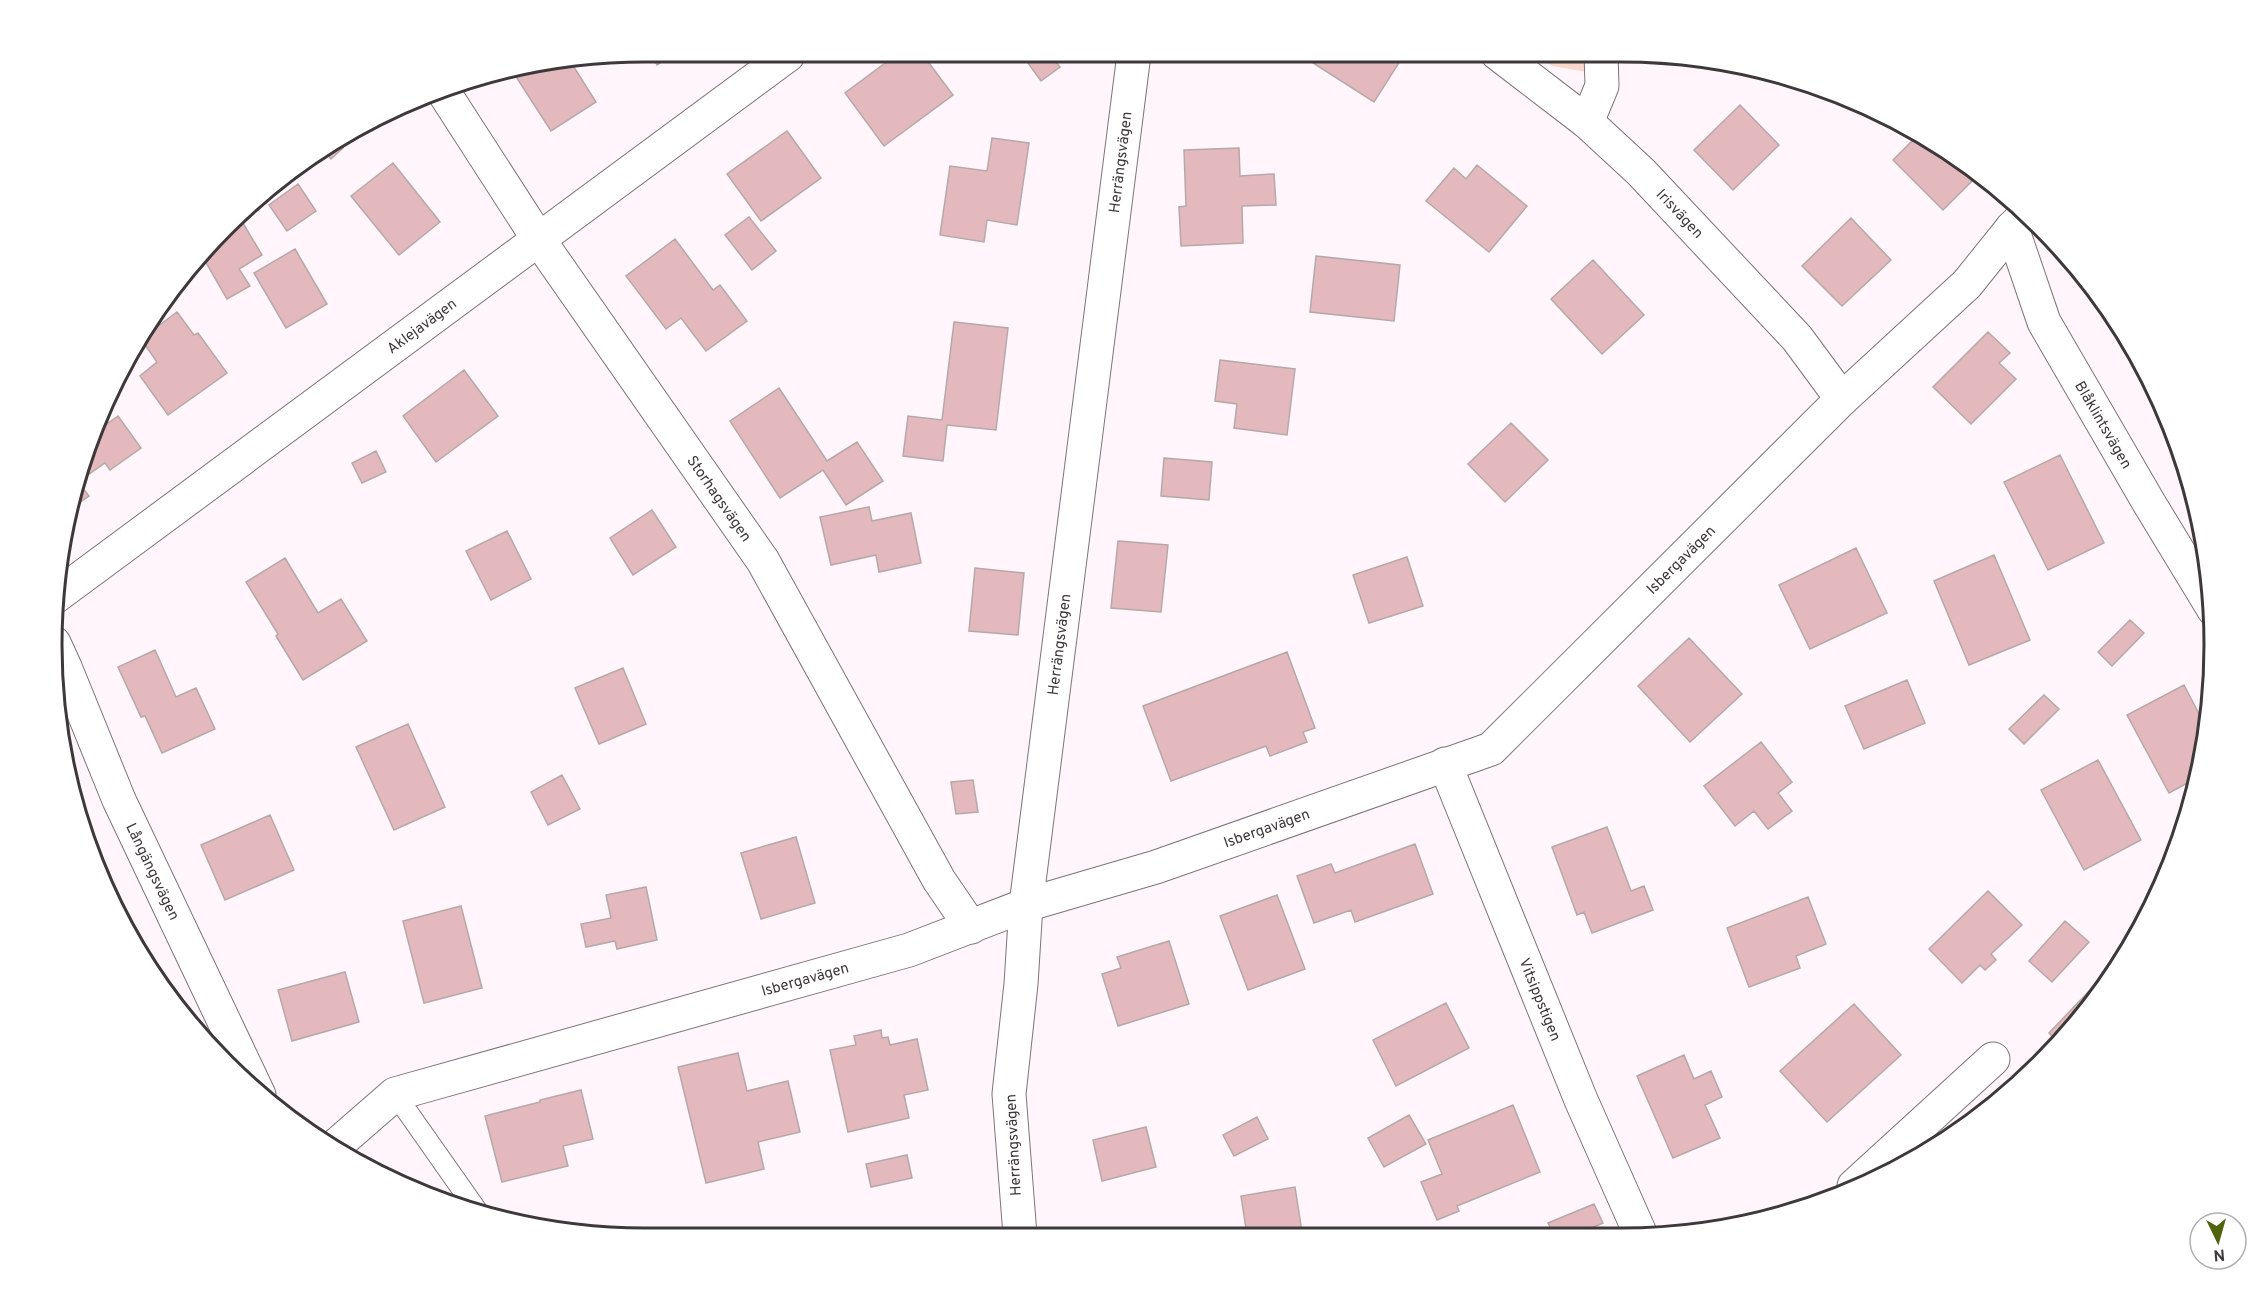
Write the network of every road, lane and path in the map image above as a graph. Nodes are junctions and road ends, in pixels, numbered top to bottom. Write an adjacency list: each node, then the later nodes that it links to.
1 (779, 62): 8 (street, Aklejavägen)
2 (1133, 62): 14 (street, Herrängsvägen)
3 (1509, 62): 6 (street, Irisvägen)
4 (1601, 62): 6 (street)
5 (446, 96): 8 (street, Storhagsvägen)
6 (1587, 122): 9 (street, Irisvägen)
7 (2019, 221): 9 (street, Isbergavägen); 10 (street, Blåklintsvägen)
8 (539, 240): 11 (street, Aklejavägen); 15 (street, Storhagsvägen)
9 (1842, 399): 13 (street, Isbergavägen)
10 (2202, 589)
11 (64, 590)
12 (62, 661): 17 (street, Långängsvägen)
13 (1445, 764): 14 (street, Isbergavägen); 22 (street, Vitsippstigen)
14 (1026, 905): 15 (street, Isbergavägen); 23 (street, Herrängsvägen)
15 (972, 927): 18 (street, Isbergavägen)
16 (1993, 1059): 20 (street)
17 (248, 1072)
18 (395, 1094): 19 (street, Isbergavägen); 21 (lane)
19 (341, 1141)
20 (1870, 1171)
21 (470, 1201)
22 (1637, 1227)
23 (1019, 1228)

